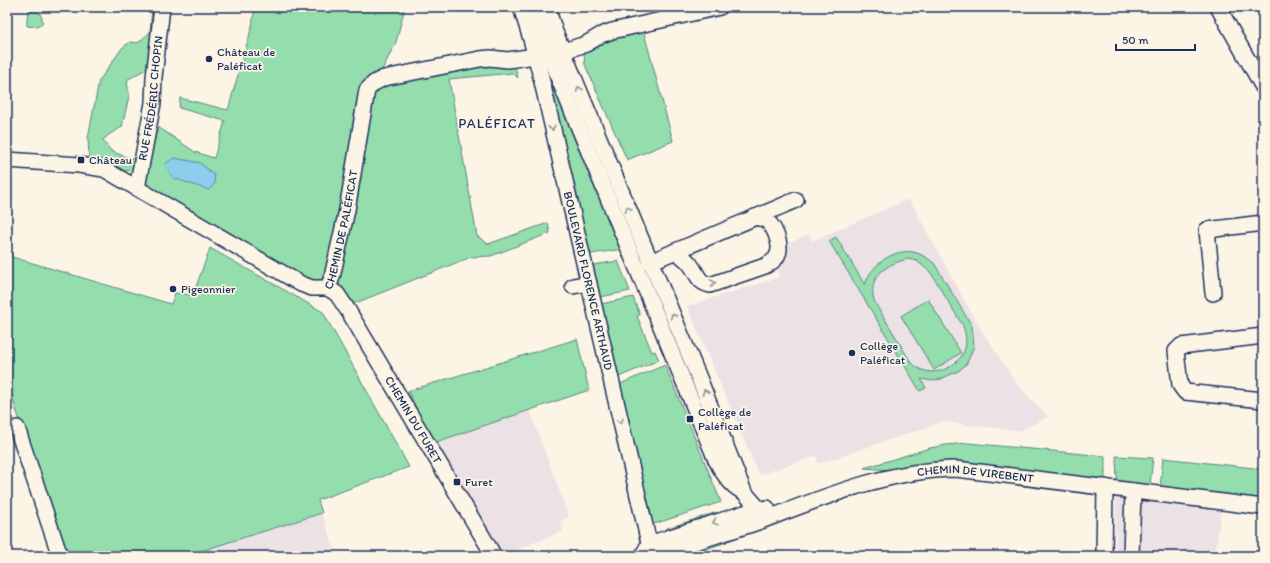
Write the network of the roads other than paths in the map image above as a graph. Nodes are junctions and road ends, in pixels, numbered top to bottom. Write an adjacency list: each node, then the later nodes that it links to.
1 (162, 7): 10 (street, RUE FRÉDÉRIC CHOPIN)
2 (521, 7): 7 (street, BOULEVARD FLORENCE ARTHAUD)
3 (535, 7): 7 (street, BOULEVARD FLORENCE ARTHAUD)
4 (547, 7): 7 (street, BOULEVARD FLORENCE ARTHAUD)
5 (720, 7): 7 (street, CHEMIN DE PALÉFICAT)
6 (1218, 7): 8 (street)
7 (549, 54): 15 (street, BOULEVARD FLORENCE ARTHAUD, one-way to 7); 16 (street, BOULEVARD FLORENCE ARTHAUD, one-way to 16); 18 (street, CHEMIN DE PALÉFICAT); 25 (street, BOULEVARD FLORENCE ARTHAUD)
8 (1263, 87)
9 (7, 160): 10 (street, CHEMIN DE PALÉFICAT)
10 (137, 188): 18 (street, CHEMIN DE PALÉFICAT)
11 (796, 200): 12 (street)
12 (755, 217): 14 (street); 14 (street, one-way to 12)
13 (1263, 223): 19 (street)
14 (676, 251): 15 (street)
15 (650, 262): 25 (street, BOULEVARD FLORENCE ARTHAUD, one-way to 15)
16 (589, 283): 17 (street); 28 (street, BOULEVARD FLORENCE ARTHAUD, one-way to 28)
17 (573, 286)
18 (328, 288): 30 (street, CHEMIN DU FURET)
19 (1213, 292)
20 (1263, 336): 21 (street)
21 (1263, 400)
22 (17, 428): 29 (street)
23 (1105, 487): 24 (street, CHEMIN DE VIREBENT); 27 (street, CHEMIN DE VIREBENT); 31 (street)
24 (1133, 490): 26 (street, CHEMIN DE VIREBENT); 32 (street)
25 (744, 492): 27 (street, BOULEVARD FLORENCE ARTHAUD)
26 (1263, 507)
27 (758, 515): 28 (street, CHEMIN DE VIREBENT)
28 (649, 553)
29 (60, 556)
30 (494, 556)
31 (1104, 556)
32 (1132, 556)

